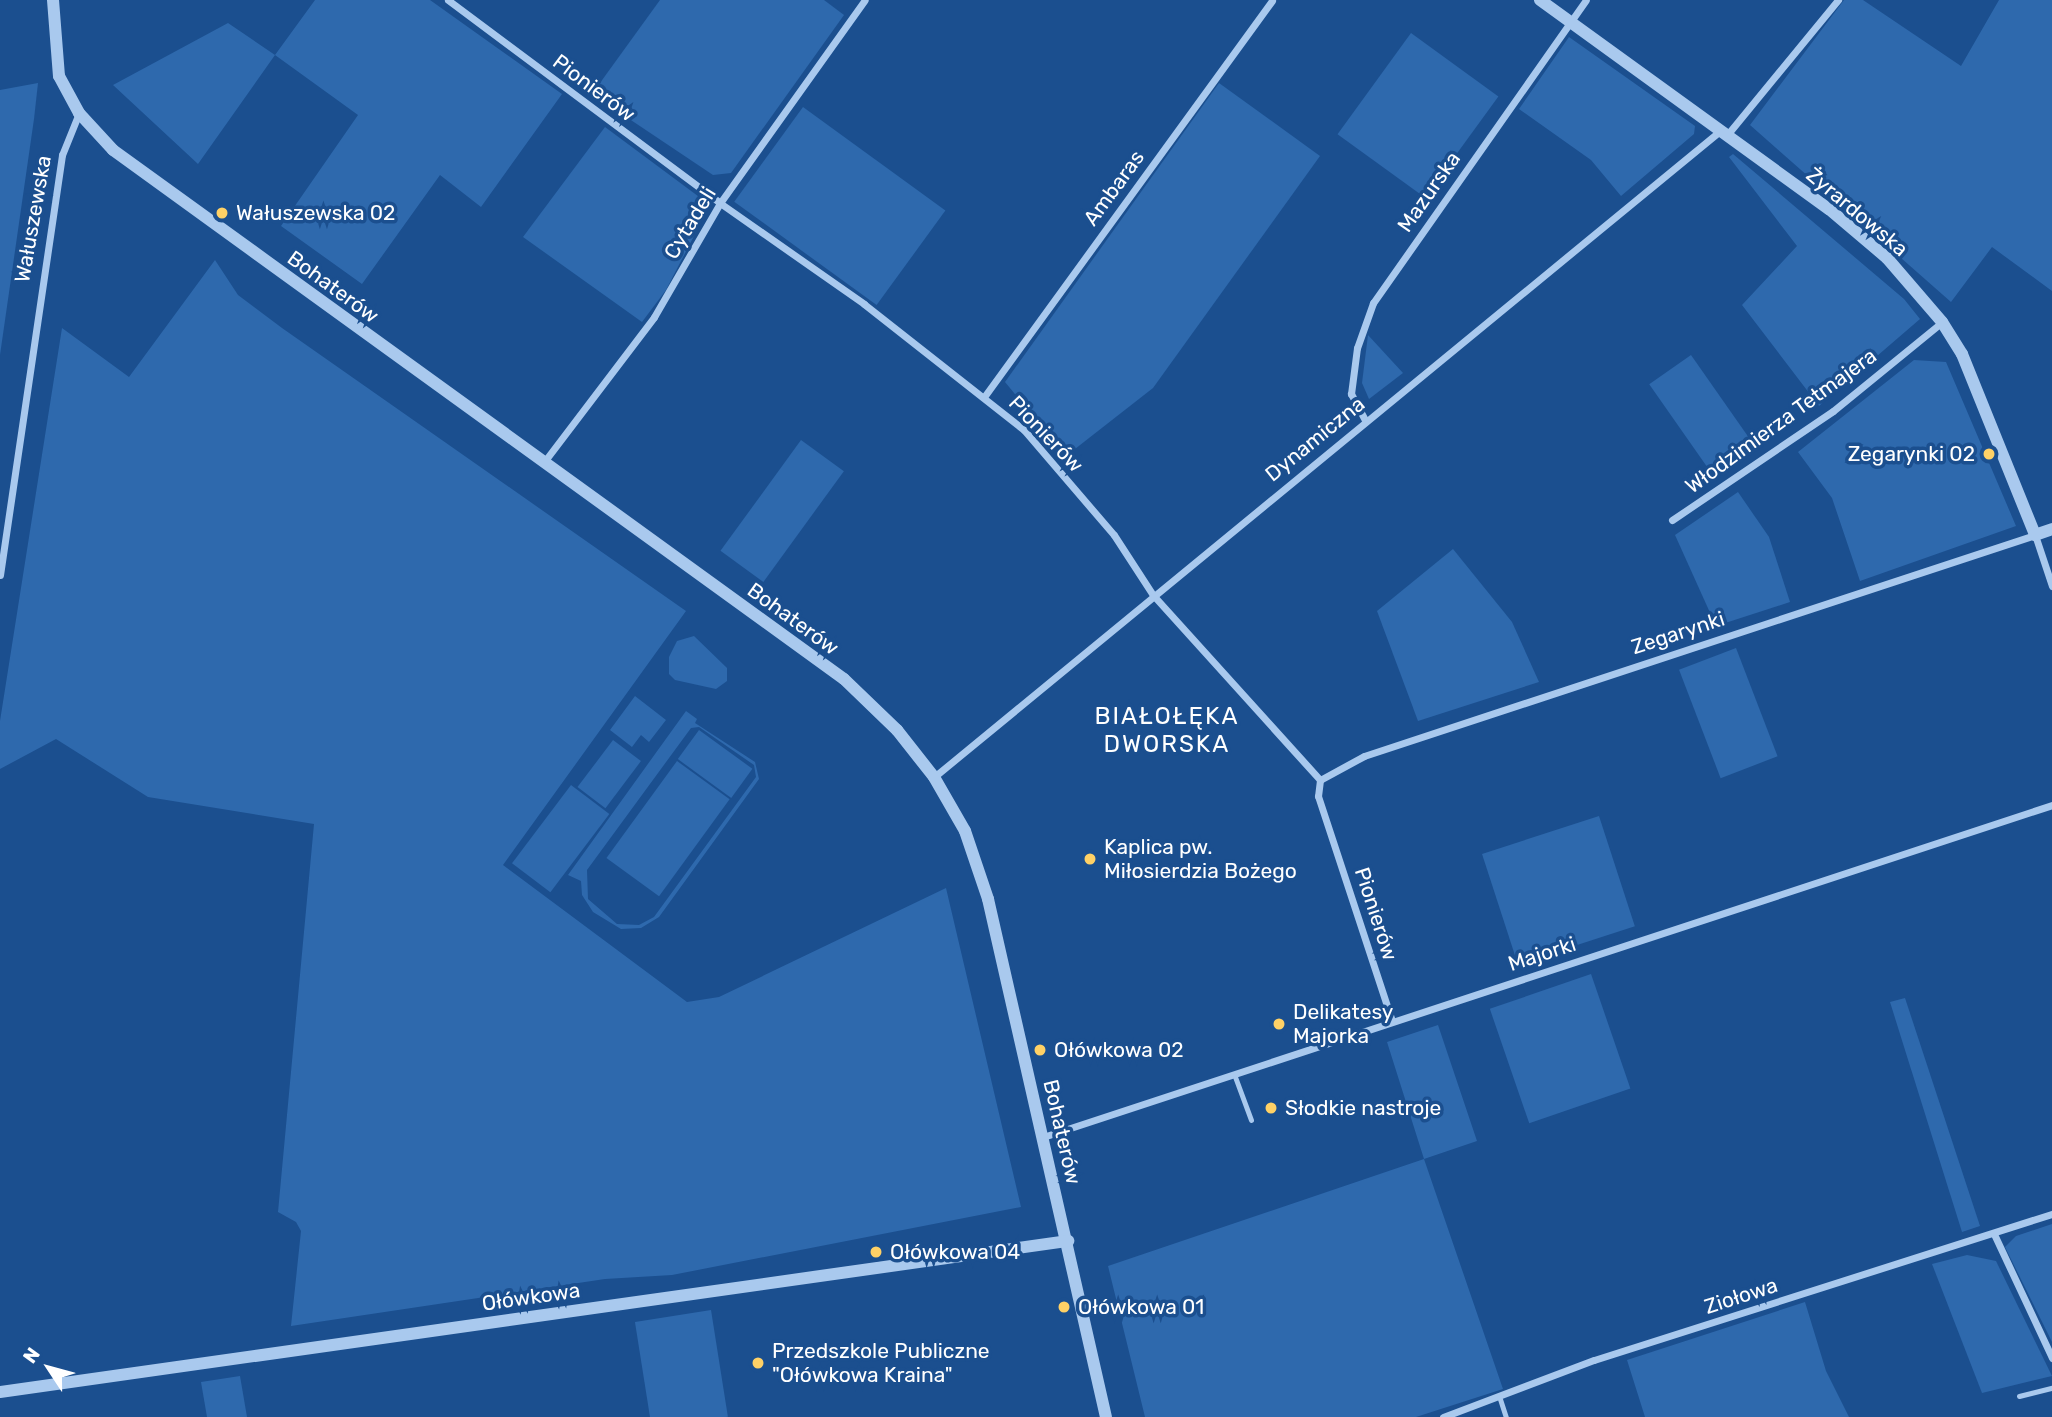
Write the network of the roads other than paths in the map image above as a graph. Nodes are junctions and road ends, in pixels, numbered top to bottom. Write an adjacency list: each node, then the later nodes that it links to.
1 (53, 0): 9 (street)
2 (448, 0): 11 (street, Pionierów)
3 (865, 0): 11 (street, Cytadeli)
4 (1272, 0): 13 (street, Ambaras)
5 (1540, 0): 8 (street, Żyrardowska)
6 (1586, 0): 8 (street, Mazurska)
7 (1838, 0): 10 (street, Dynamiczna)
8 (1570, 22): 10 (street, Żyrardowska); 14 (street, Mazurska)
9 (79, 113): 15 (street, Bohaterów); 19 (street, Wałuszewska)
10 (1723, 133): 12 (street, Żyrardowska); 14 (street, Dynamiczna)
11 (720, 203): 13 (street, Pionierów); 15 (street, Cytadeli)
12 (1942, 322): 16 (street, Włodzimierza Tetmajera); 18 (street, Żyrardowska)
13 (984, 397): 21 (street, Pionierów)
14 (1365, 420): 21 (street, Dynamiczna)
15 (544, 462): 22 (street, Bohaterów)
16 (1672, 520)
17 (2052, 529): 18 (street, Zegarynki)
18 (2035, 535): 20 (street, Żyrardowska); 23 (street, Zegarynki)
19 (0, 575)
20 (2052, 586)
21 (1153, 594): 22 (street, Dynamiczna); 23 (street, Pionierów)
22 (934, 777): 28 (street, Bohaterów)
23 (1320, 780): 25 (street, Pionierów)
24 (2052, 805): 25 (street, Majorki)
25 (1392, 1021): 26 (street, Majorki)
26 (1234, 1074): 27 (lane); 28 (street, Majorki)
27 (1251, 1121)
28 (1043, 1137): 31 (street, Bohaterów)
29 (2052, 1214): 30 (street, Ziołowa)
30 (1994, 1234): 32 (street); 36 (street, Ziołowa)
31 (1068, 1241): 34 (street, Ołówkowa); 37 (street, Bohaterów)
32 (2052, 1358)
33 (2052, 1388): 35 (lane)
34 (0, 1392)
35 (2019, 1396)
36 (1500, 1399): 38 (street, Ziołowa); 39 (lane)
37 (1106, 1417)
38 (1443, 1417)
39 (1506, 1417)

